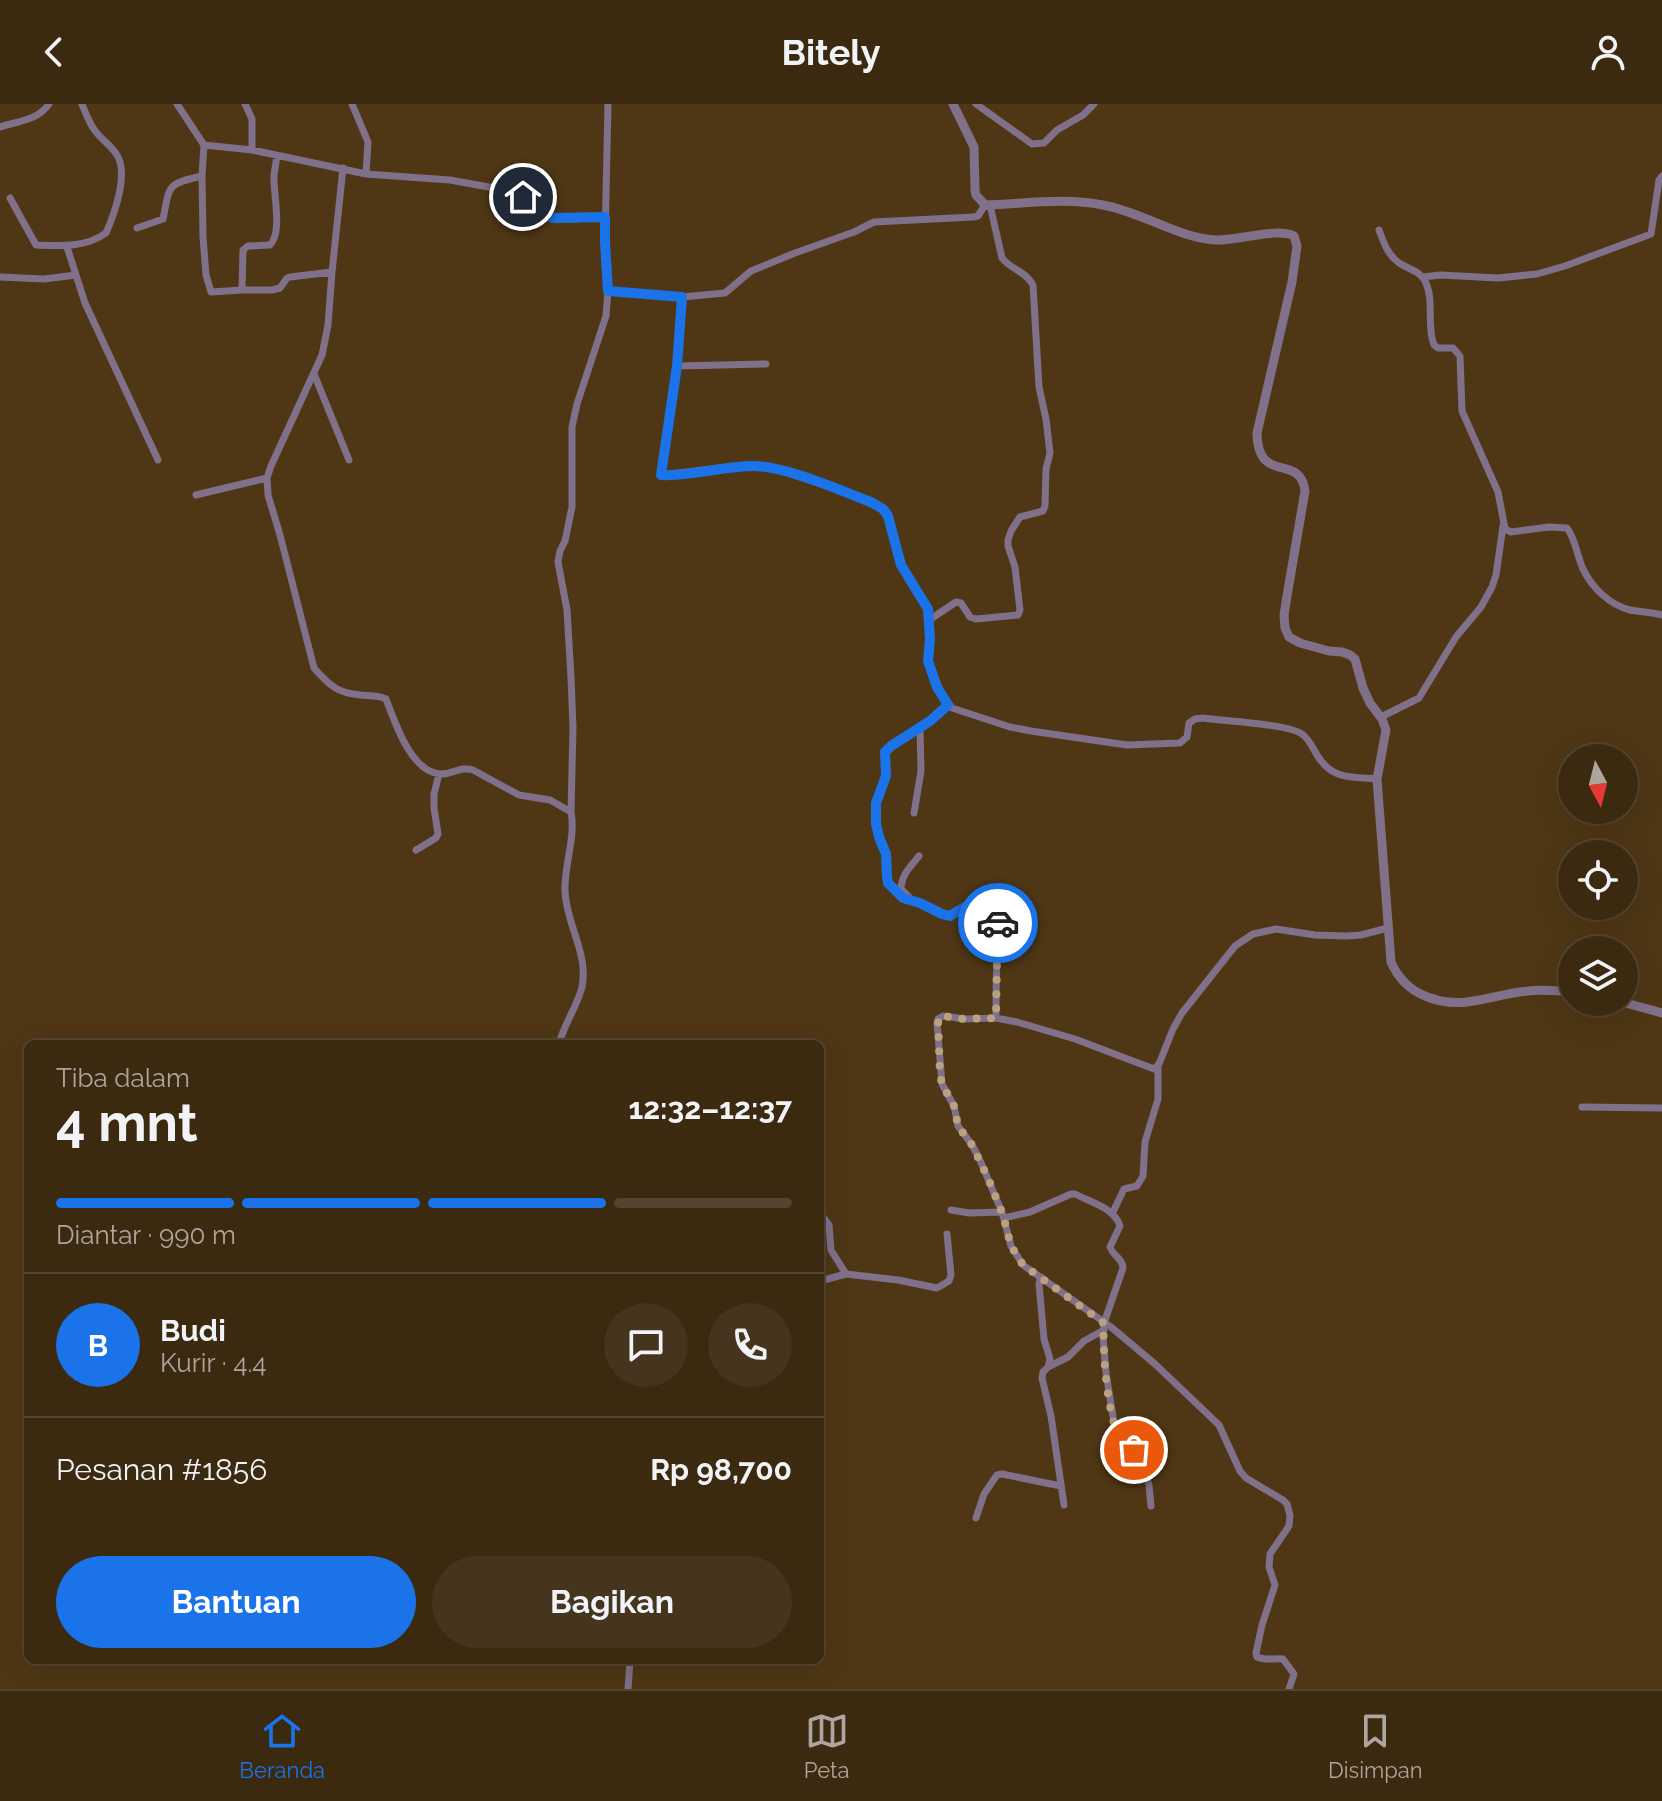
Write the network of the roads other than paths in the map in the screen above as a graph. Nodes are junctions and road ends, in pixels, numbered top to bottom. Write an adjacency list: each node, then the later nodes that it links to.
1 (49, 104): 10 (street)
2 (82, 104): 23 (street)
3 (177, 104): 11 (street)
4 (245, 104): 12 (street)
5 (352, 104): 15 (street)
6 (608, 104): 20 (street)
7 (953, 104): 19 (street)
8 (976, 104): 9 (street)
9 (1094, 104)
10 (0, 127)
11 (204, 145): 12 (street); 16 (street)
12 (252, 150): 13 (street)
13 (277, 156): 14 (street); 28 (street)
14 (343, 168): 15 (street); 24 (street)
15 (366, 174): 20 (street)
16 (202, 176): 21 (street); 28 (street)
17 (1662, 176): 27 (street)
18 (10, 198): 23 (street)
19 (988, 205): 30 (street); 40 (street); 42 (street)
20 (605, 217): 29 (street)
21 (137, 228)
22 (1379, 230): 27 (street)
23 (67, 247): 25 (street)
24 (332, 272): 28 (street); 33 (street)
25 (76, 275): 26 (street); 34 (street)
26 (0, 277)
27 (1423, 277): 38 (street)
28 (242, 290)
29 (608, 291): 30 (street); 46 (street)
30 (682, 297): 32 (street)
31 (766, 364): 32 (street)
32 (677, 366): 40 (street)
33 (314, 374): 35 (street); 36 (street)
34 (158, 460)
35 (349, 460)
36 (267, 478): 37 (street); 44 (street)
37 (196, 495)
38 (1503, 526): 39 (street); 42 (street)
39 (1662, 615)
40 (929, 620): 41 (street)
41 (948, 705): 43 (street); 45 (street)
42 (1381, 717): 45 (street)
43 (920, 728): 47 (street); 50 (street)
44 (439, 774): 46 (street); 48 (street)
45 (1377, 779): 51 (street)
46 (571, 812): 56 (street)
47 (914, 813)
48 (416, 850)
49 (919, 856): 50 (street)
50 (913, 901): 55 (street)
51 (1388, 928): 52 (street); 57 (street)
52 (1558, 992)
53 (1638, 1006): 54 (street)
54 (1662, 1013)
55 (996, 1018): 57 (street); 62 (street)
56 (560, 1040)
57 (1158, 1067): 61 (street)
58 (1582, 1107): 59 (street)
59 (1662, 1108)
60 (951, 1210): 62 (street)
61 (1113, 1212): 62 (street); 68 (street)
62 (1003, 1215): 66 (street)
63 (824, 1218): 65 (street)
64 (947, 1234): 65 (street)
65 (846, 1274): 67 (street)
66 (1041, 1277): 68 (street); 69 (street)
67 (824, 1280)
68 (1104, 1326): 69 (street); 72 (street); 76 (street)
69 (1048, 1367): 70 (street)
70 (1061, 1486): 71 (street); 73 (street)
71 (1064, 1505)
72 (1151, 1506)
73 (976, 1518)
74 (630, 1664): 75 (street)
75 (628, 1689)
76 (1289, 1689)

